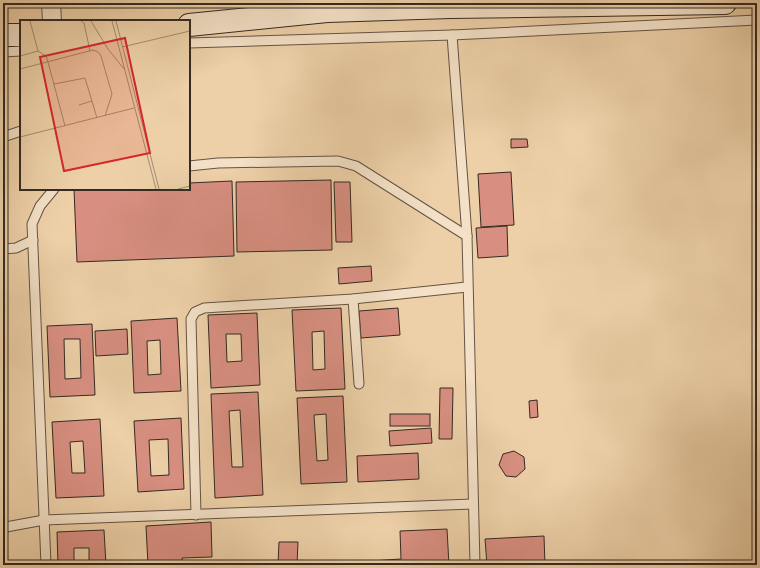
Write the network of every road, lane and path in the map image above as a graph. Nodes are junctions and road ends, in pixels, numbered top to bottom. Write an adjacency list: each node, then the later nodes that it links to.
1 (51, 3): 3 (street)
2 (725, 3): 5 (street)
3 (52, 20)
4 (757, 20): 9 (lane)
5 (213, 24): 6 (street); 11 (lane)
6 (190, 26)
7 (3, 35): 8 (street)
8 (20, 35)
9 (452, 35): 11 (lane); 19 (lane)
10 (190, 43): 11 (lane)
11 (203, 43): 12 (lane)
12 (190, 50)
13 (20, 51): 14 (lane)
14 (3, 52)
15 (20, 131): 16 (lane)
16 (3, 137)
17 (190, 166): 19 (lane)
18 (53, 190): 20 (lane)
19 (467, 236): 22 (lane)
20 (33, 240): 21 (lane); 27 (lane)
21 (3, 249)
22 (467, 287): 23 (lane); 25 (lane)
23 (353, 299): 24 (lane); 26 (lane)
24 (359, 384)
25 (473, 504): 26 (lane); 30 (lane)
26 (196, 514): 27 (lane)
27 (44, 520): 28 (lane); 29 (lane)
28 (3, 530)
29 (46, 565)
30 (475, 565)

